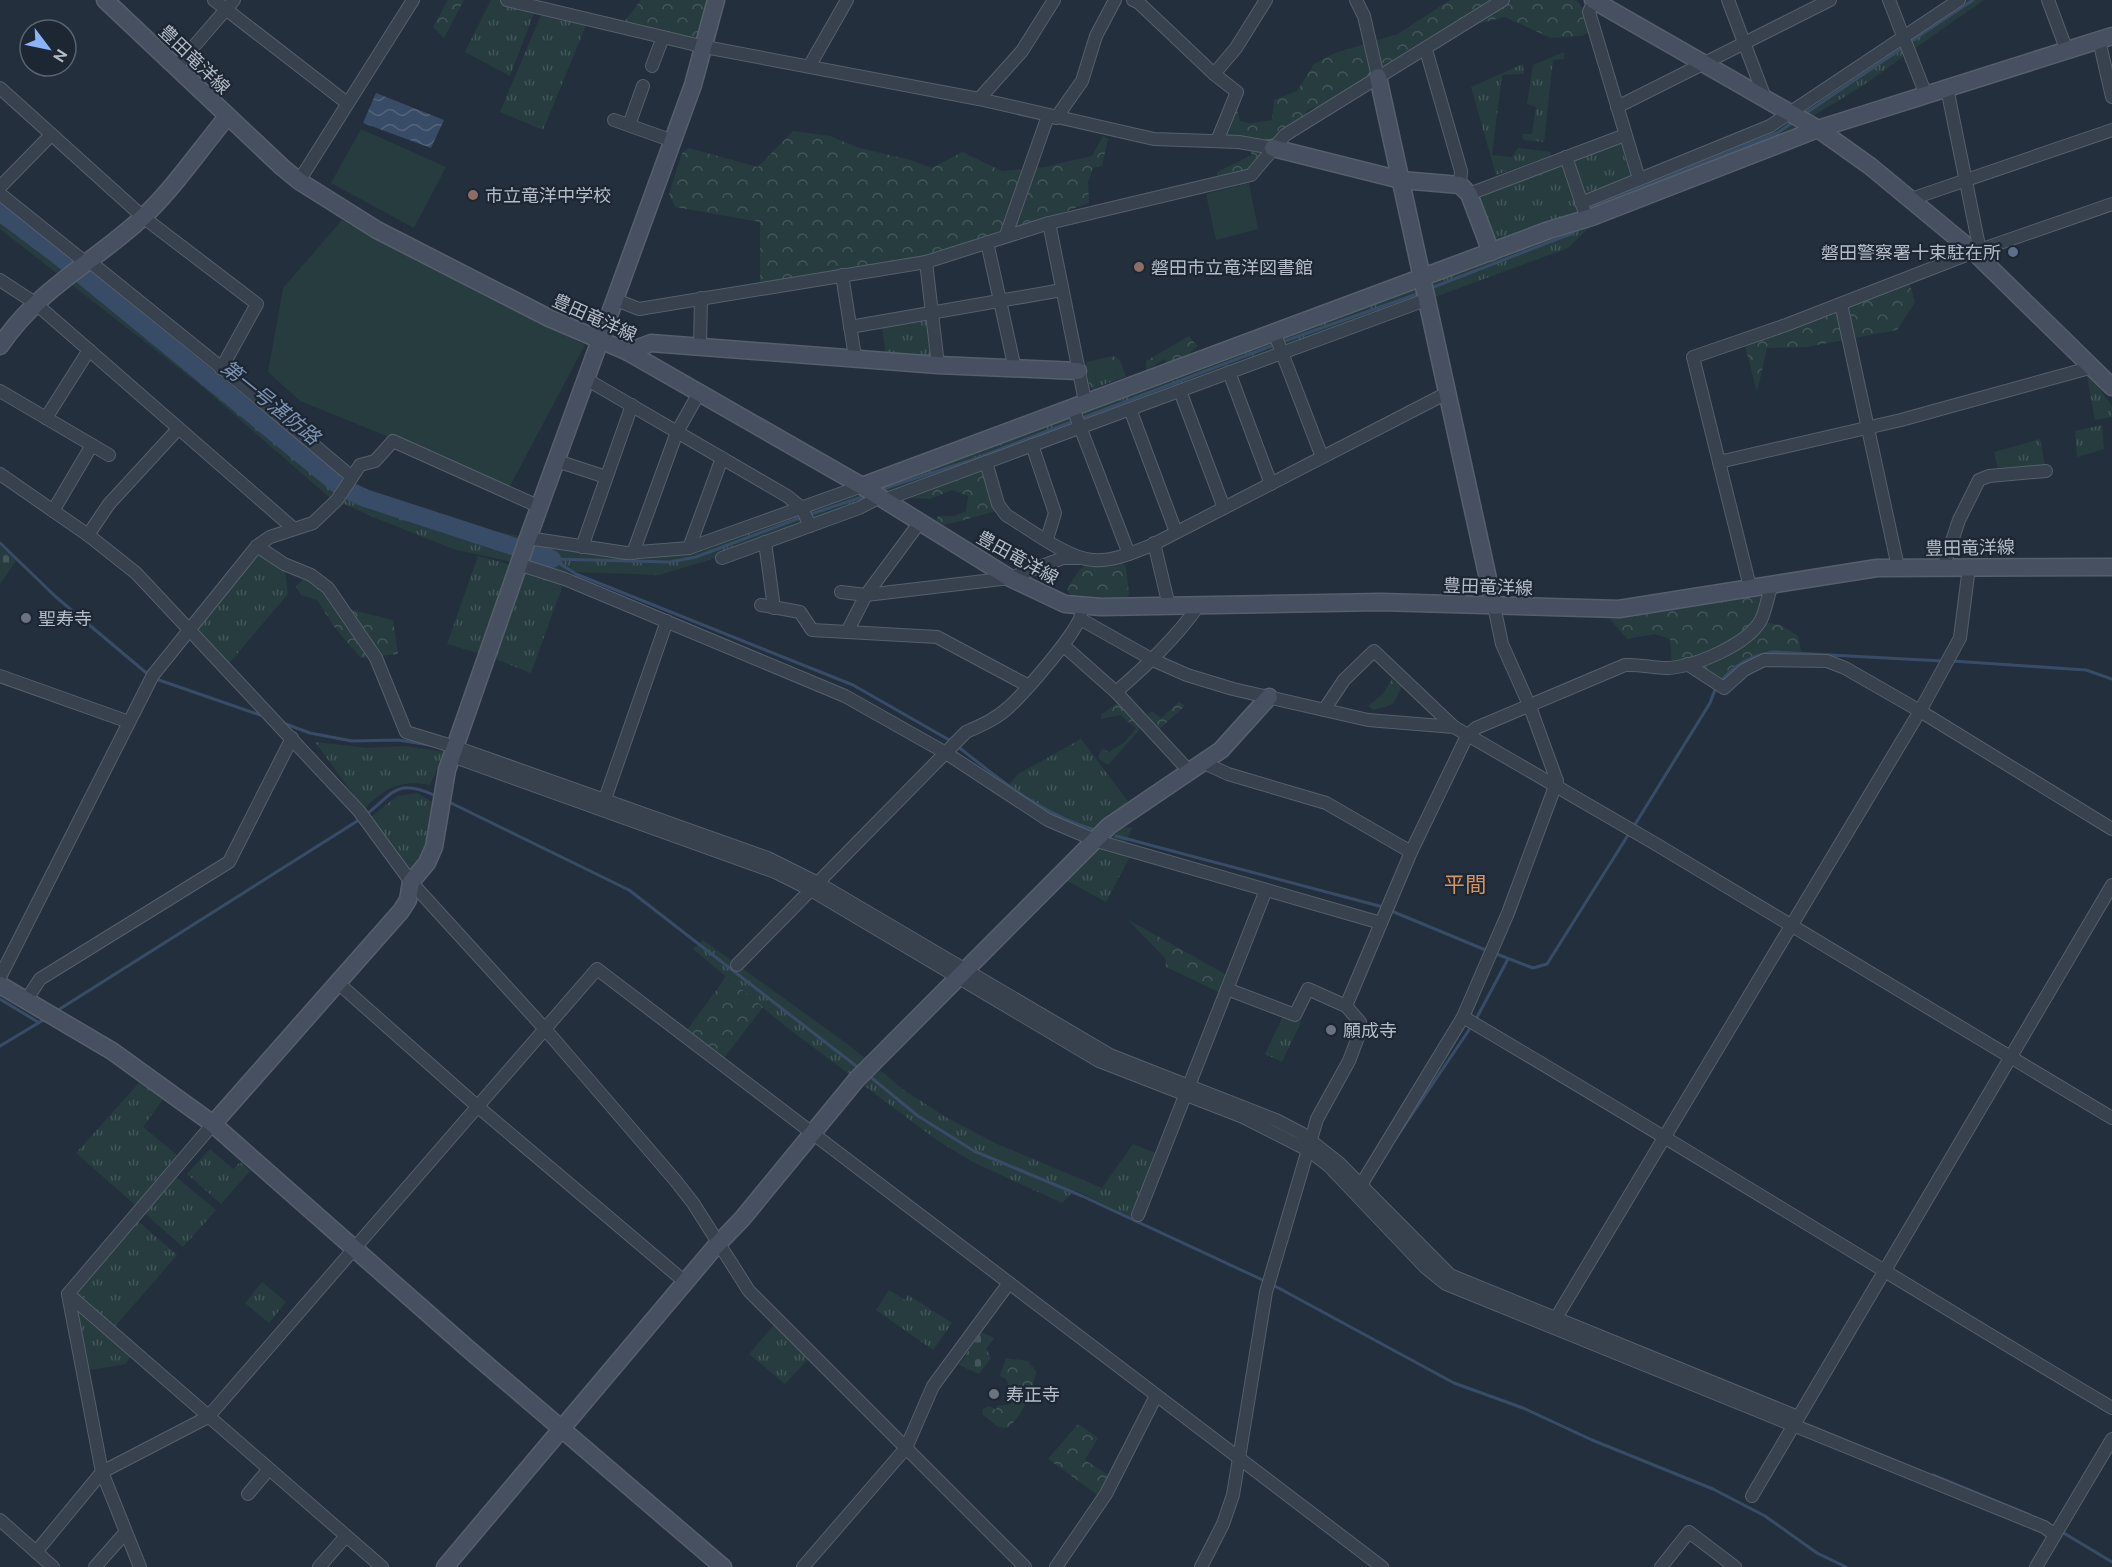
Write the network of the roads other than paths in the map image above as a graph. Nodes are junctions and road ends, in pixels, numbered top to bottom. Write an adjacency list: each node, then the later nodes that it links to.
1 (105, 0): 31 (street, 豊田竜洋線)
2 (214, 0): 19 (street)
3 (413, 0): 41 (street)
4 (507, 0): 21 (street)
5 (716, 0): 25 (street)
6 (847, 0): 29 (street)
7 (1054, 0): 40 (street)
8 (1115, 0): 45 (street)
9 (1266, 0): 32 (street)
10 (1371, 0): 20 (street)
11 (1503, 0): 26 (street)
12 (1593, 0): 28 (street); 42 (street)
13 (1728, 0): 24 (street)
14 (1830, 0): 24 (street)
15 (1889, 0): 22 (street)
16 (1959, 0): 22 (street)
17 (2048, 0): 27 (street)
18 (1138, 1): 32 (street)
19 (230, 5): 31 (street); 41 (street)
20 (1359, 5): 33 (street)
21 (663, 37): 25 (street); 30 (street)
22 (1904, 37): 37 (street); 43 (street)
23 (2106, 38): 27 (street); 38 (street)
24 (1744, 42): 28 (street); 39 (street)
25 (705, 47): 29 (street); 52 (street)
26 (1426, 50): 33 (street); 61 (street)
27 (2067, 51): 36 (street)
28 (1703, 63): 39 (street); 42 (street)
29 (810, 65): 40 (street)
30 (652, 66)
31 (176, 67): 44 (street, 豊田竜洋線)
32 (1214, 75): 53 (street)
33 (1378, 77): 54 (street); 57 (street)
34 (643, 86): 47 (street)
35 (0, 88): 50 (street)
36 (1947, 88): 37 (street); 58 (street)
37 (1926, 95): 48 (street)
38 (2112, 97)
39 (1765, 98): 43 (street)
40 (979, 99): 45 (street)
41 (347, 103): 59 (street)
42 (1617, 107): 51 (street)
43 (1789, 112): 48 (street); 56 (street)
44 (227, 117): 59 (street, 豊田竜洋線); 66 (street)
45 (1052, 117): 53 (street); 69 (street)
46 (614, 120): 47 (street)
47 (629, 125): 52 (street)
48 (1818, 129): 63 (street); 67 (street)
49 (2112, 130): 58 (street)
50 (51, 135): 60 (street); 66 (street)
51 (1625, 135): 55 (street); 56 (street)
52 (673, 141): 81 (street)
53 (1217, 141): 54 (street)
54 (1273, 148): 57 (street); 68 (street)
55 (1566, 157): 61 (street); 64 (street)
56 (1639, 179): 64 (street)
57 (1401, 180): 61 (street); 76 (street)
58 (1965, 180): 63 (street); 71 (street)
59 (299, 181): 88 (street, 豊田竜洋線)
60 (0, 187)
61 (1464, 189): 72 (street)
62 (0, 194): 73 (street)
63 (1911, 199): 71 (street)
64 (1581, 203): 67 (street)
65 (2112, 204): 71 (street)
66 (143, 217): 73 (street); 97 (street)
67 (1587, 219): 72 (street)
68 (1049, 223): 69 (street); 78 (street)
69 (1006, 235): 70 (street)
70 (987, 242): 74 (street); 82 (street)
71 (1977, 251): 84 (street); 96 (street)
72 (1491, 252): 76 (street)
73 (88, 262): 83 (street); 97 (street)
74 (926, 262): 75 (street); 85 (street)
75 (842, 274): 79 (street); 86 (street)
76 (1423, 277): 80 (street); 87 (street)
77 (0, 280): 83 (street)
78 (1062, 290): 82 (street); 99 (street)
79 (701, 298): 81 (street); 90 (street)
80 (1428, 299): 93 (street); 106 (street)
81 (616, 300): 88 (street)
82 (1000, 302): 85 (street); 98 (street)
83 (35, 303): 89 (street); 91 (street)
84 (1841, 304): 112 (street); 122 (street)
85 (932, 314): 86 (street); 95 (street)
86 (850, 327): 94 (street)
87 (1274, 332): 93 (street); 107 (street)
88 (601, 339): 92 (street, 豊田竜洋線); 101 (street)
89 (0, 346)
90 (700, 346): 92 (street); 94 (street)
91 (89, 350): 110 (street); 113 (street)
92 (628, 352): 105 (street, 豊田竜洋線)
93 (1281, 354): 100 (street); 118 (street)
94 (855, 357): 95 (street)
95 (938, 365): 98 (street)
96 (2093, 366): 102 (street); 112 (street)
97 (220, 369): 126 (street)
98 (1015, 369): 99 (street)
99 (1078, 371): 107 (street)
100 (1229, 372): 104 (street); 127 (street)
101 (586, 379): 108 (street); 120 (street)
102 (2112, 387)
103 (0, 390): 110 (street)
104 (1180, 391): 109 (street); 132 (street)
105 (699, 393): 114 (street); 128 (street, 豊田竜洋線)
106 (1447, 393): 118 (street); 163 (street)
107 (1079, 403): 111 (street); 128 (street)
108 (632, 405): 114 (street); 125 (street)
109 (1130, 409): 111 (street); 137 (street)
110 (46, 418): 115 (street)
111 (1080, 428): 116 (street); 147 (street)
112 (1869, 428): 122 (street); 151 (street)
113 (178, 429): 136 (street); 138 (street)
114 (677, 432): 119 (street); 146 (street)
115 (92, 445): 117 (street); 133 (street)
116 (1032, 445): 121 (street); 140 (street)
117 (109, 455)
118 (1322, 457): 127 (street)
119 (722, 458): 131 (street); 145 (street)
120 (557, 460): 125 (street); 130 (street)
121 (986, 462): 129 (street); 140 (street)
122 (1719, 462): 157 (street)
123 (2046, 471): 154 (street)
124 (0, 474): 133 (street)
125 (606, 477): 144 (street)
126 (351, 478): 130 (street); 136 (street)
127 (1271, 483): 132 (street)
128 (862, 486): 129 (street, 豊田竜洋線); 131 (street)
129 (882, 498): 134 (street, 豊田竜洋線); 135 (street)
130 (540, 507): 139 (street)
131 (802, 508): 135 (street); 145 (street)
132 (1224, 508): 137 (street)
133 (53, 511): 138 (street)
134 (920, 522): 155 (street, 豊田竜洋線); 159 (street)
135 (810, 526): 141 (street)
136 (293, 528): 143 (street)
137 (1176, 532): 142 (street)
138 (88, 535): 167 (street)
139 (528, 538): 144 (street); 150 (street)
140 (1047, 539): 149 (street)
141 (765, 542): 148 (street); 164 (street)
142 (1154, 543): 147 (street); 162 (street)
143 (257, 546): 167 (street); 183 (street)
144 (582, 547): 146 (street)
145 (689, 548): 146 (street)
146 (633, 553)
147 (1129, 554): 149 (street)
148 (722, 558)
149 (1078, 558): 155 (street)
150 (521, 565): 166 (street); 183 (street)
151 (1898, 567): 154 (street, 豊田竜洋線); 156 (street, 豊田竜洋線)
152 (1969, 567): 153 (street, 豊田竜洋線); 154 (street, 豊田竜洋線); 178 (street)
153 (2112, 567)
154 (1943, 568)
155 (1010, 578): 159 (street); 165 (street, 豊田竜洋線)
156 (1772, 584): 157 (street, 豊田竜洋線); 171 (street)
157 (1750, 587): 163 (street, 豊田竜洋線)
158 (842, 592): 159 (street)
159 (866, 595): 168 (street)
160 (762, 605): 164 (street)
161 (1199, 605): 162 (street, 豊田竜洋線); 163 (street, 豊田竜洋線); 170 (street)
162 (1169, 606): 165 (street, 豊田竜洋線)
163 (1494, 606): 176 (street)
164 (774, 608): 168 (street)
165 (1081, 613): 169 (street); 170 (street)
166 (667, 621): 184 (street); 187 (street)
167 (189, 630): 179 (street); 182 (street)
168 (847, 632): 173 (street)
169 (1064, 646): 173 (street); 174 (street)
170 (1153, 660): 174 (street); 175 (street)
171 (1687, 664): 176 (street); 178 (street)
172 (0, 676): 179 (street)
173 (1027, 685): 184 (street)
174 (1116, 692): 185 (street)
175 (1269, 697): 177 (street); 185 (street)
176 (1530, 707): 181 (street); 186 (street)
177 (1324, 710): 180 (street); 180 (street)
178 (1920, 711): 188 (street); 196 (street)
179 (129, 722): 199 (street)
180 (1454, 727): 181 (street)
181 (1467, 736): 186 (street); 190 (street)
182 (292, 738): 191 (street); 203 (street)
183 (453, 751): 187 (street); 191 (street); 193 (street)
184 (946, 753): 189 (street); 193 (street)
185 (1197, 768): 189 (street); 190 (street)
186 (1556, 786): 196 (street); 205 (street)
187 (605, 799): 193 (street)
188 (2112, 829)
189 (1097, 840): 194 (street); 198 (street)
190 (1411, 852): 195 (street)
191 (411, 882): 200 (street); 206 (street)
192 (2112, 885): 207 (street)
193 (815, 887): 197 (street); 198 (street)
194 (1266, 890): 195 (street); 202 (street)
195 (1381, 923): 204 (street)
196 (1789, 926): 207 (street); 213 (street)
197 (737, 964)
198 (963, 975): 208 (street); 212 (street)
199 (0, 977)
200 (338, 983): 209 (street); 211 (street)
201 (0, 985): 203 (street)
202 (1227, 989): 204 (street); 208 (street)
203 (27, 999): 211 (street)
204 (1346, 1006): 214 (street)
205 (1463, 1017): 213 (street); 215 (street)
206 (545, 1029): 209 (street); 212 (street); 217 (street)
207 (2011, 1057): 210 (street); 219 (street)
208 (1187, 1090): 214 (street); 216 (street)
209 (477, 1106): 218 (street); 220 (street)
210 (2112, 1118)
211 (213, 1124): 218 (street); 222 (street)
212 (813, 1133): 217 (street); 221 (street)
213 (1665, 1135): 219 (street); 223 (street)
214 (1309, 1145): 215 (street); 227 (street); 231 (street)
215 (1361, 1185): 223 (street)
216 (1138, 1215)
217 (717, 1244): 220 (street); 230 (street)
218 (353, 1248): 226 (street); 228 (street)
219 (1883, 1272): 225 (street); 227 (street)
220 (685, 1282): 228 (street)
221 (1009, 1283): 224 (street); 230 (street)
222 (68, 1294): 226 (street); 233 (street)
223 (1557, 1318): 227 (street)
224 (1156, 1396): 231 (street); 251 (street)
225 (2112, 1408)
226 (208, 1417): 232 (street); 233 (street)
227 (1796, 1421): 235 (street); 238 (street)
228 (562, 1427): 247 (street); 248 (street)
229 (2112, 1439): 238 (street)
230 (906, 1448): 249 (street); 250 (street)
231 (1239, 1458): 241 (street); 252 (street)
232 (269, 1469): 234 (street); 239 (street)
233 (102, 1472): 237 (street); 240 (street)
234 (248, 1494)
235 (1752, 1496)
236 (0, 1521): 240 (street)
237 (125, 1533): 243 (street); 244 (street)
238 (2055, 1535): 255 (street)
239 (346, 1536): 245 (street); 246 (street)
240 (36, 1552): 242 (street)
241 (1378, 1566)
242 (52, 1567)
243 (94, 1567)
244 (140, 1567)
245 (319, 1567)
246 (382, 1567)
247 (446, 1567)
248 (723, 1567)
249 (803, 1567)
250 (1025, 1567)
251 (1056, 1567)
252 (1201, 1567)
253 (1662, 1567): 254 (street)
254 (1735, 1567)
255 (2036, 1567)

